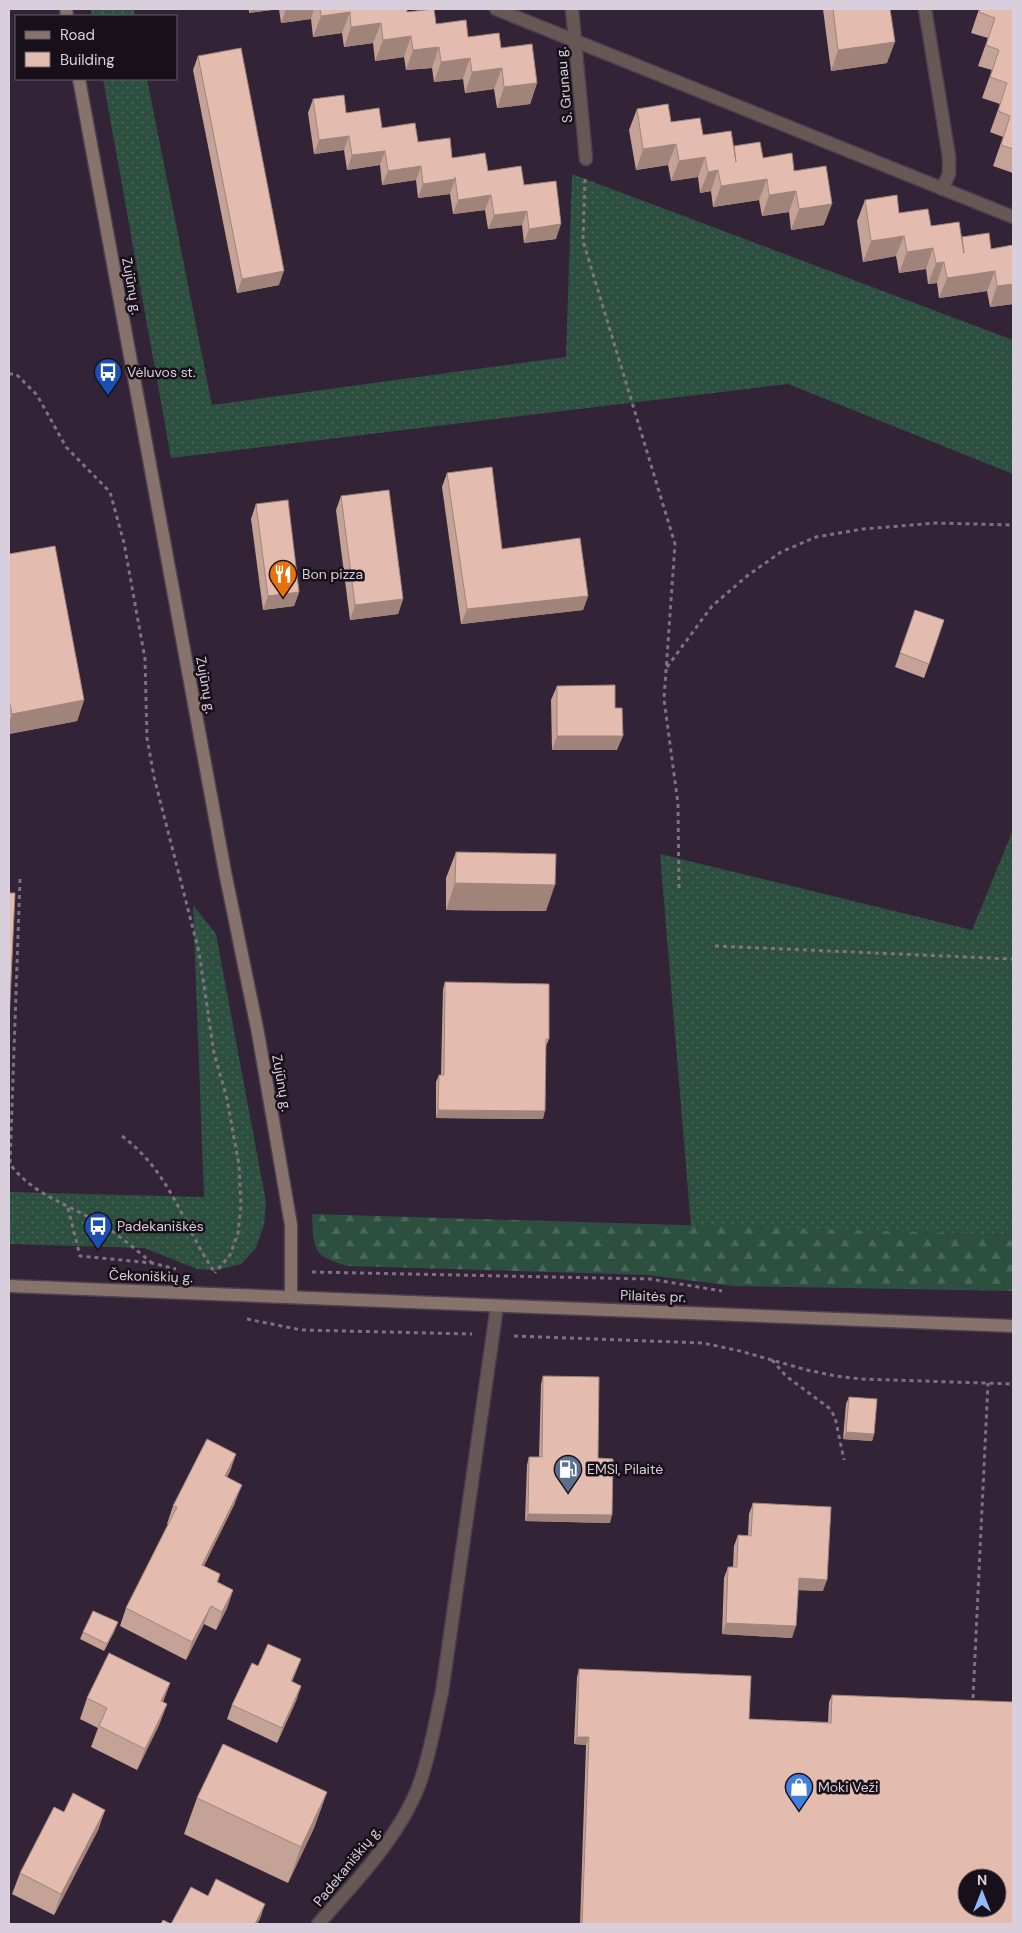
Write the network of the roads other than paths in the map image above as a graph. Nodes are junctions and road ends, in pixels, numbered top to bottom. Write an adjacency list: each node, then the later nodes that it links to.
1 (496, 9): 4 (street)
2 (572, 9): 4 (street, S. Grunau g.)
3 (925, 9): 7 (street)
4 (575, 42): 6 (street, S. Grunau g.); 7 (street)
5 (79, 80): 10 (main road, Zujūnų g.)
6 (586, 159)
7 (942, 189): 8 (street)
8 (1013, 217)
9 (9, 1286): 10 (main road, Čekoniškių g.)
10 (291, 1297): 11 (main road, Pilaitės pr.)
11 (497, 1306): 12 (main road, Pilaitės pr.); 13 (street, Padekaniškių g.)
12 (1013, 1326)
13 (318, 1924)

